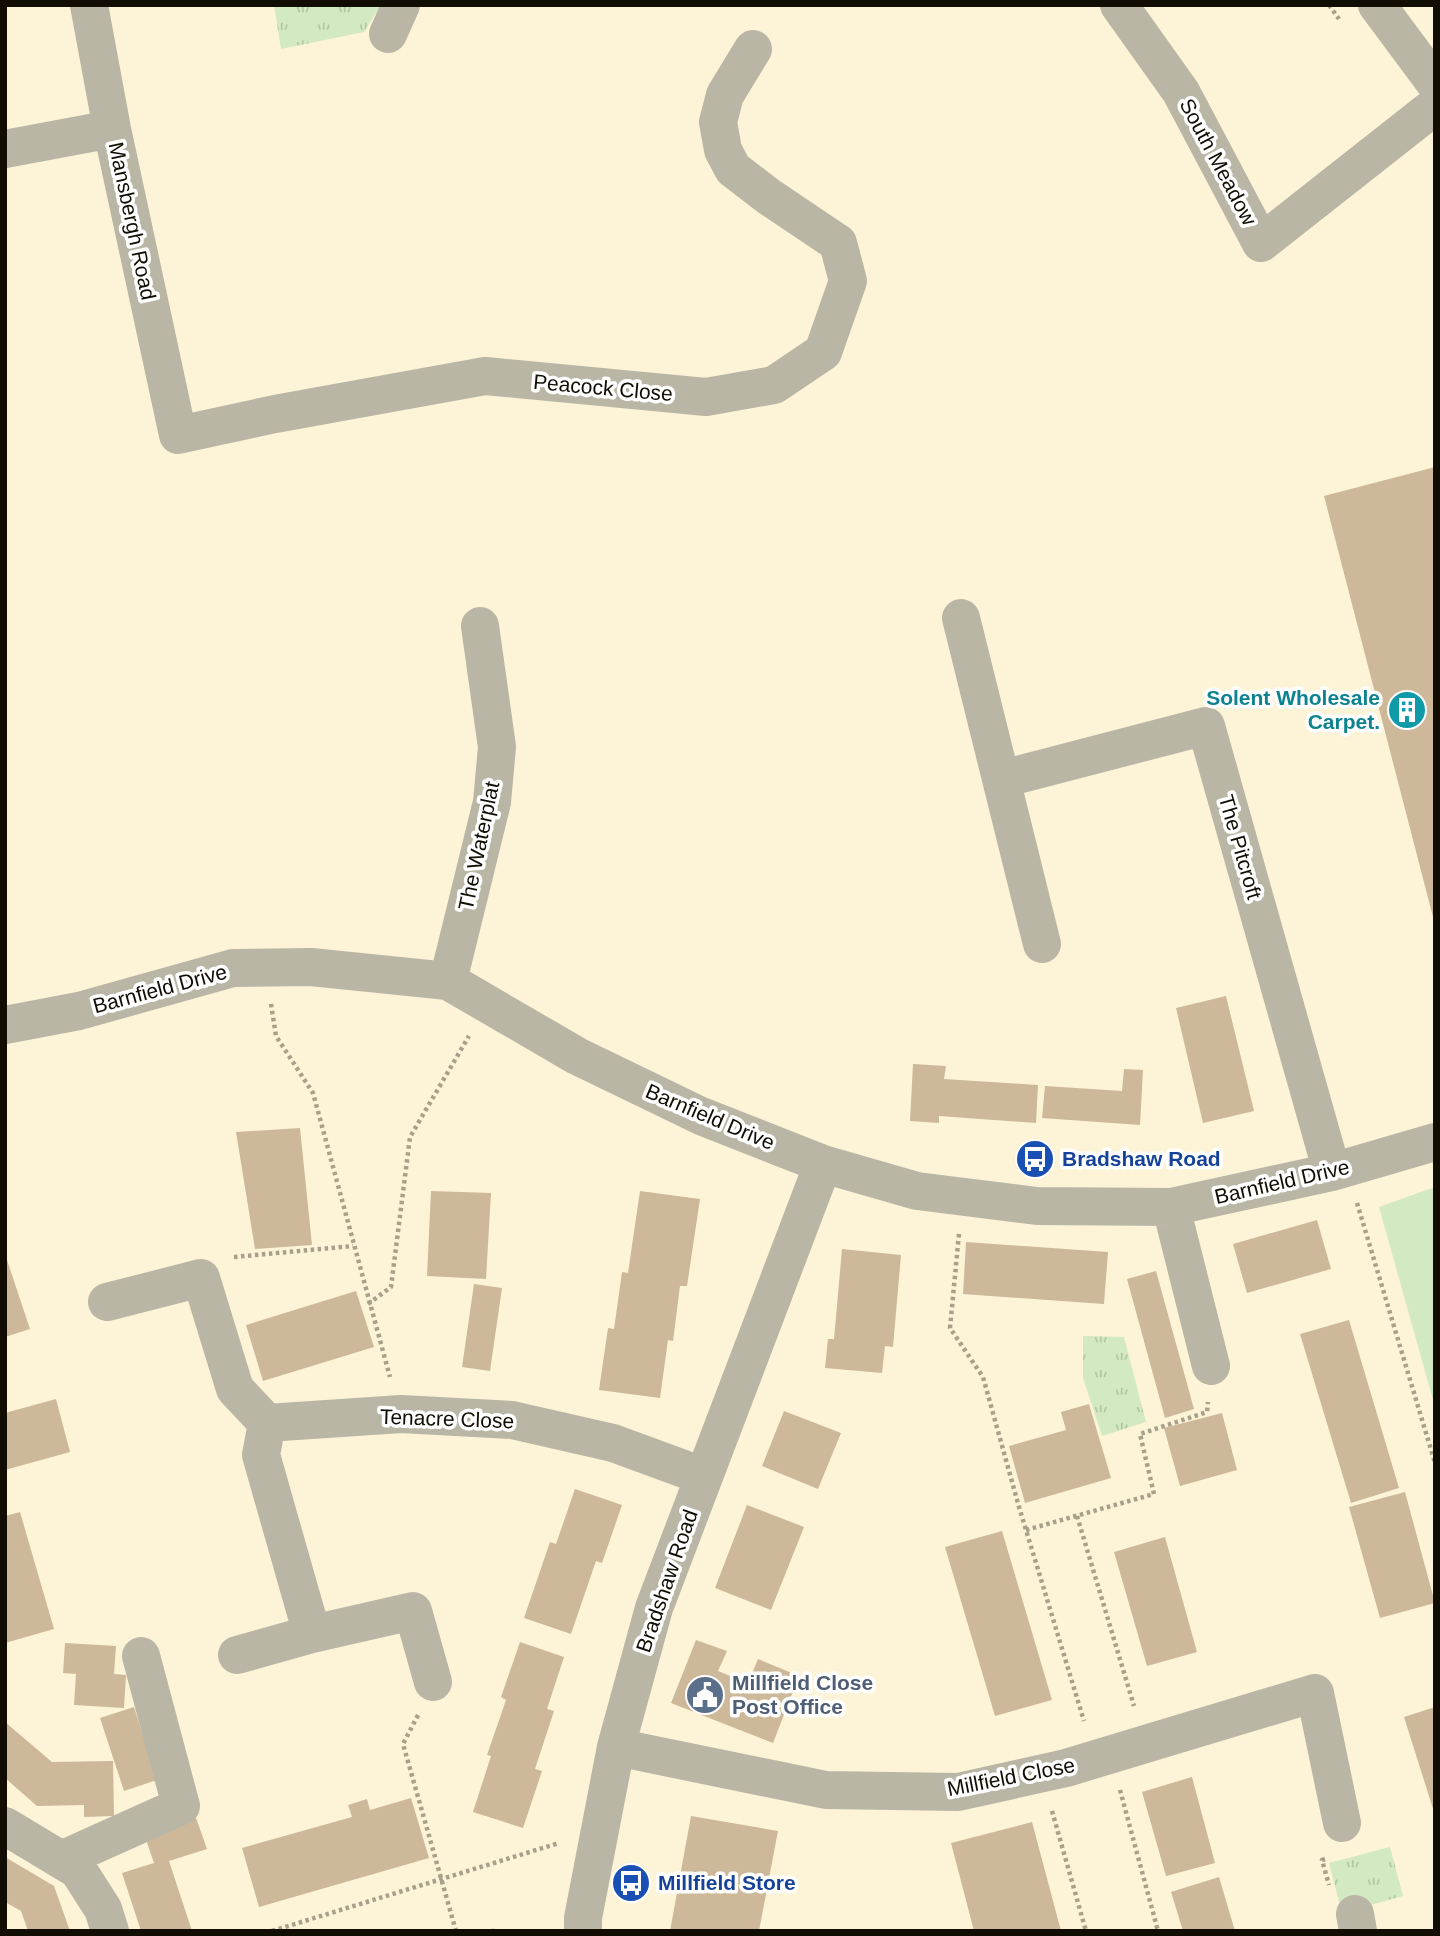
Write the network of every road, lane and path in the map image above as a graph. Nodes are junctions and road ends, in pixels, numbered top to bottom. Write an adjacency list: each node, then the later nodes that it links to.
1 (89, 5): 7 (street, Mansbergh Road)
2 (1119, 5): 6 (street, South Meadow)
3 (1377, 5): 5 (street)
4 (753, 49): 9 (street, Peacock Close)
5 (1435, 83)
6 (1435, 106)
7 (112, 130): 8 (street); 9 (street, Mansbergh Road)
8 (5, 149)
9 (178, 435)
10 (961, 618): 12 (street)
11 (480, 626): 15 (street, The Waterplat)
12 (1002, 779): 13 (street); 20 (street, The Pitcroft)
13 (1042, 944)
14 (265, 967): 15 (street, Barnfield Drive); 17 (street, Barnfield Drive); 23 (path)
15 (448, 981): 16 (street, Barnfield Drive)
16 (488, 1004): 19 (street, Barnfield Drive); 26 (path)
17 (5, 1025)
18 (1435, 1142): 20 (street, Barnfield Drive)
19 (823, 1164): 21 (street, Barnfield Drive); 31 (street, Bradshaw Road)
20 (1339, 1170): 22 (street, Barnfield Drive); 30 (path)
21 (962, 1196): 22 (street, Barnfield Drive); 33 (path)
22 (1171, 1207): 27 (street)
23 (353, 1245): 24 (path); 26 (path)
24 (201, 1278): 25 (street); 29 (street)
25 (107, 1303)
26 (368, 1304): 28 (path)
27 (1211, 1366): 32 (path)
28 (401, 1414): 29 (street, Tenacre Close); 31 (street, Tenacre Close)
29 (267, 1423): 34 (street)
30 (1435, 1463)
31 (703, 1476): 38 (street, Bradshaw Road)
32 (1077, 1516): 33 (path); 39 (path)
33 (1026, 1530): 39 (path)
34 (312, 1634): 35 (street); 37 (street)
35 (237, 1655)
36 (141, 1656): 44 (street)
37 (433, 1682): 45 (path)
38 (616, 1747): 40 (street, Millfield Close); 43 (street, Bradshaw Road)
39 (1117, 1753): 40 (street, Millfield Close); 41 (street, Millfield Close); 54 (path)
40 (1041, 1773): 53 (path)
41 (1342, 1823): 46 (path)
42 (5, 1826): 44 (street)
43 (600, 1830): 45 (path); 52 (street, Bradshaw Road)
44 (61, 1860): 47 (street)
45 (442, 1879): 48 (path); 49 (path)
46 (1356, 1922)
47 (110, 1931)
48 (272, 1931)
49 (456, 1931)
50 (491, 1931): 51 (path)
51 (496, 1931)
52 (583, 1931)
53 (1086, 1931)
54 (1158, 1931)

